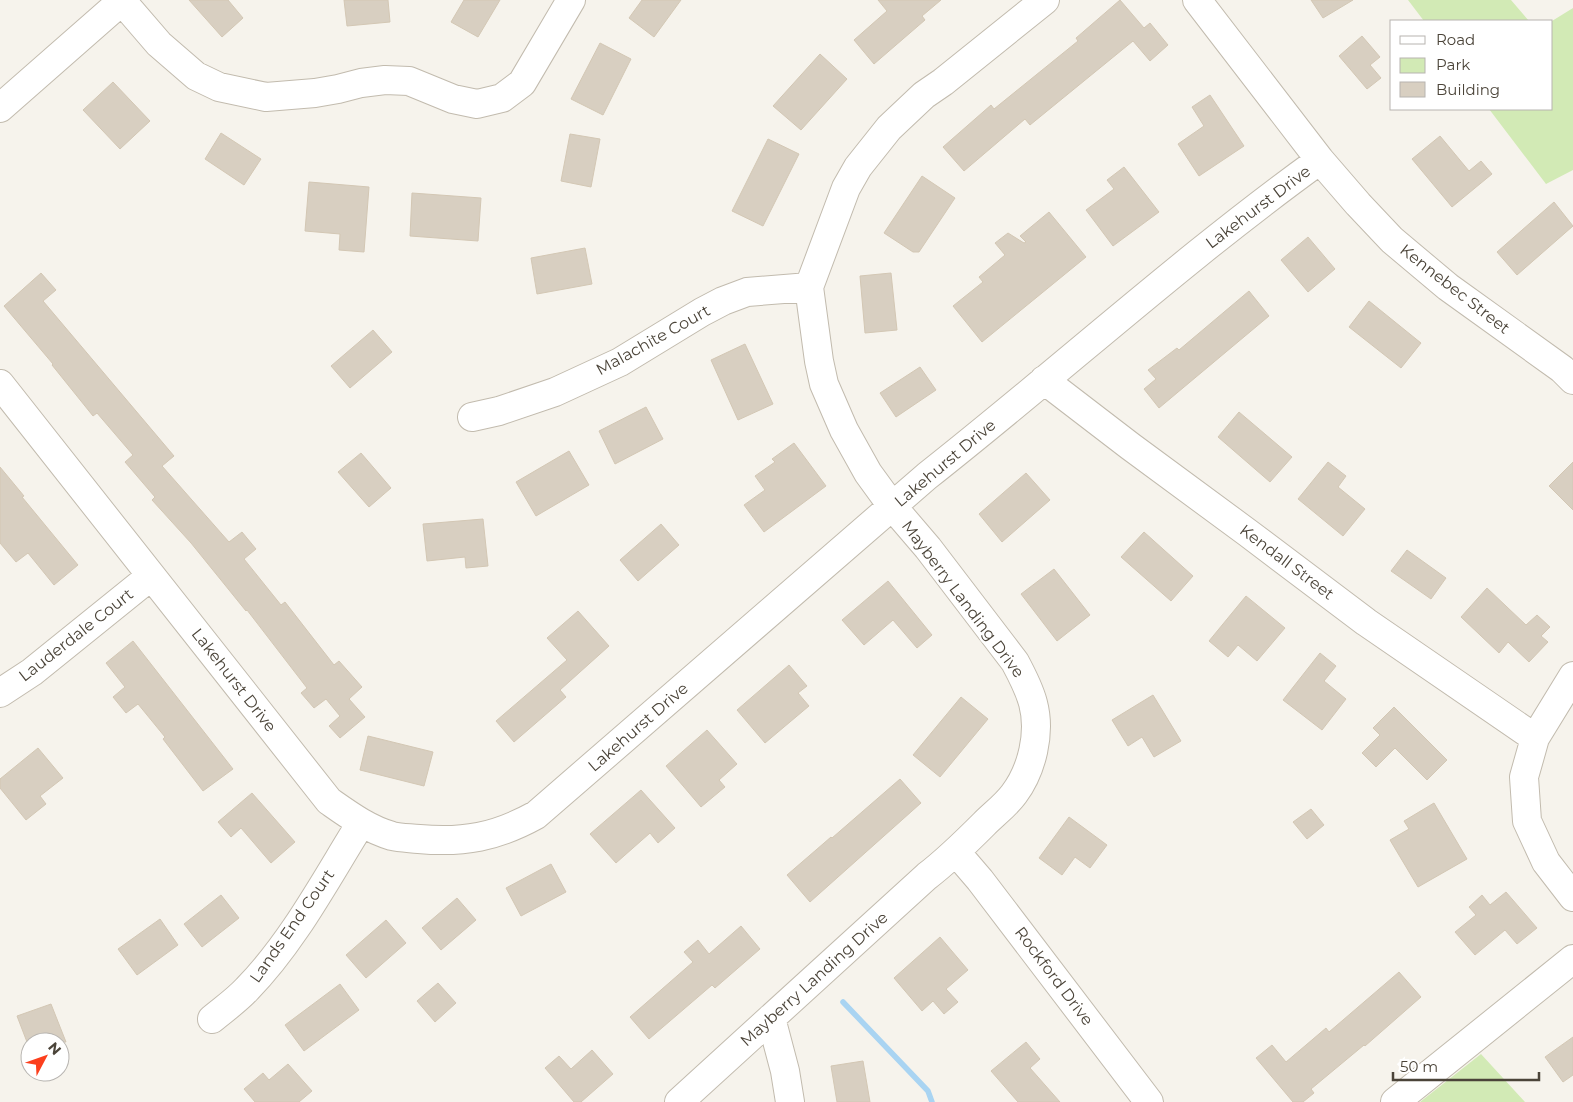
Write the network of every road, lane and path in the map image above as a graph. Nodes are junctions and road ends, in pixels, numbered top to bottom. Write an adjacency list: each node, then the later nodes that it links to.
1 (571, 0): 4 (street)
2 (1045, 0): 7 (street, Mayberry Landing Drive)
3 (1198, 0): 6 (street, Kennebec Street)
4 (122, 1): 5 (street)
5 (0, 108)
6 (1320, 160): 8 (street, Kennebec Street); 9 (street, Lakehurst Drive)
7 (809, 287): 11 (street, Malachite Court); 12 (street, Mayberry Landing Drive)
8 (1569, 369)
9 (1044, 380): 12 (street, Lakehurst Drive); 16 (street, Kendall Street)
10 (0, 384): 13 (street, Lakehurst Drive)
11 (472, 417)
12 (892, 506): 17 (street, Lakehurst Drive); 18 (street, Mayberry Landing Drive)
13 (151, 576): 15 (street, Lauderdale Court); 17 (street, Lakehurst Drive)
14 (1573, 676): 16 (street)
15 (0, 693)
16 (1535, 738): 19 (street)
17 (361, 823): 22 (street, Lands End Court)
18 (956, 852): 21 (street, Mayberry Landing Drive); 25 (street, Rockford Drive)
19 (1573, 897)
20 (1573, 959): 26 (street)
21 (771, 1018): 23 (street, Mayberry Landing Drive); 24 (street)
22 (212, 1019)
23 (678, 1102)
24 (790, 1102)
25 (1149, 1102)
26 (1395, 1102)

